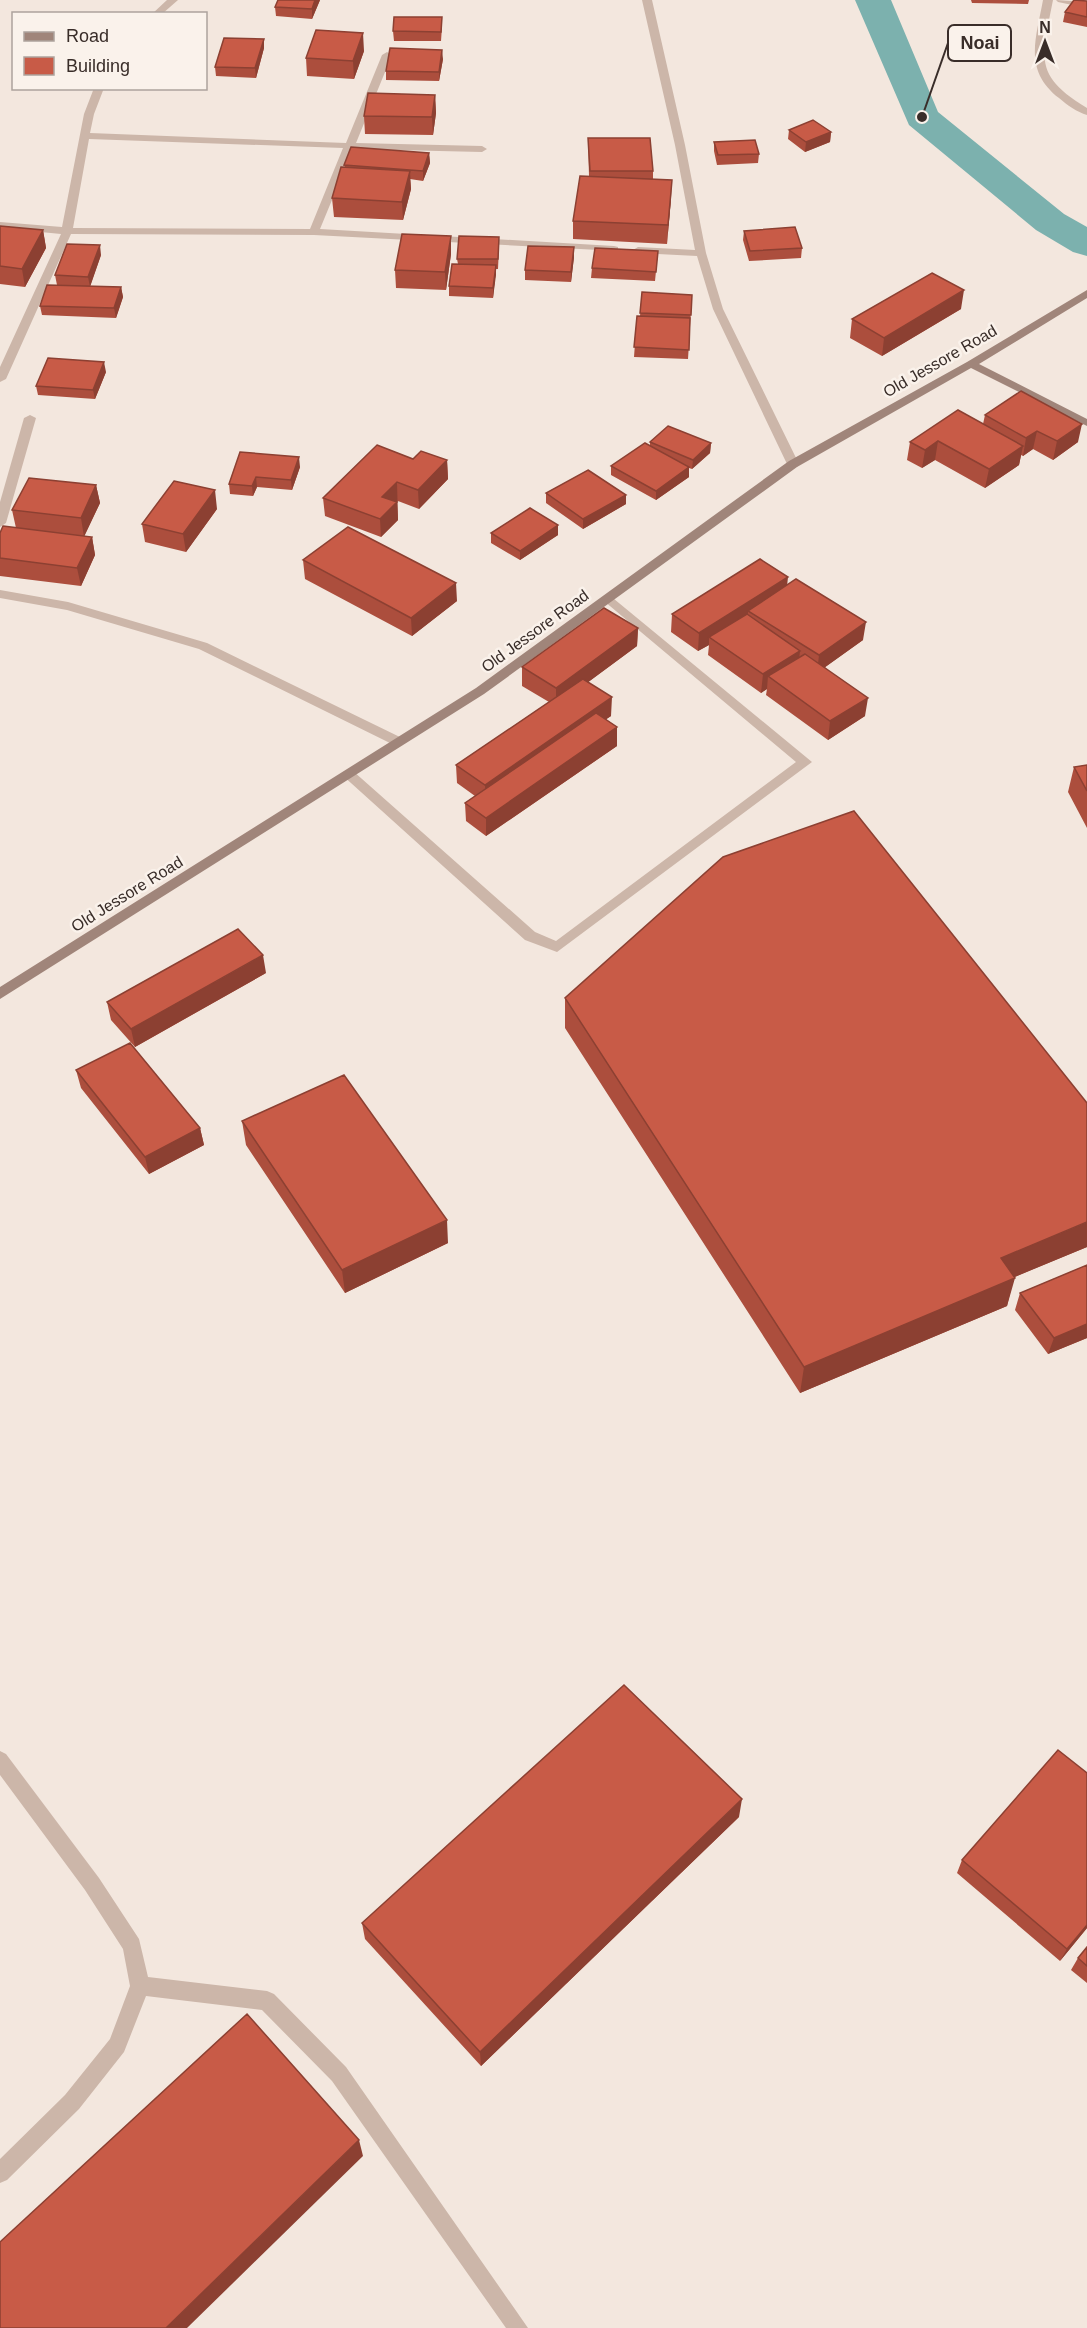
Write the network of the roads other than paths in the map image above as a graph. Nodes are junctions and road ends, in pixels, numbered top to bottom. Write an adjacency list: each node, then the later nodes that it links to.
1 (173, 0): 6 (street)
2 (647, 0): 16 (street)
3 (1048, 0): 9 (street)
4 (1061, 0): 5 (street)
5 (1087, 5)
6 (158, 12)
7 (387, 55): 11 (street)
8 (98, 90): 10 (street)
9 (1087, 112)
10 (85, 136): 11 (street); 14 (street)
11 (351, 146): 12 (street); 15 (street)
12 (482, 149)
13 (0, 225): 14 (street)
14 (67, 231): 15 (street); 19 (street)
15 (314, 232): 16 (street)
16 (701, 253): 22 (street)
17 (1087, 293): 18 (street, Old Jessore Road)
18 (971, 364): 21 (street); 22 (street, Old Jessore Road)
19 (0, 379)
20 (30, 418): 23 (street)
21 (1087, 423)
22 (793, 464): 25 (street, Old Jessore Road)
23 (0, 523)
24 (0, 594): 26 (street)
25 (608, 598): 26 (street, Old Jessore Road); 27 (street)
26 (399, 742): 27 (street, Old Jessore Road)
27 (348, 774): 28 (street, Old Jessore Road)
28 (0, 994)
29 (0, 1760): 30 (street)
30 (140, 1986): 31 (street); 32 (street)
31 (0, 2173)
32 (518, 2328)

